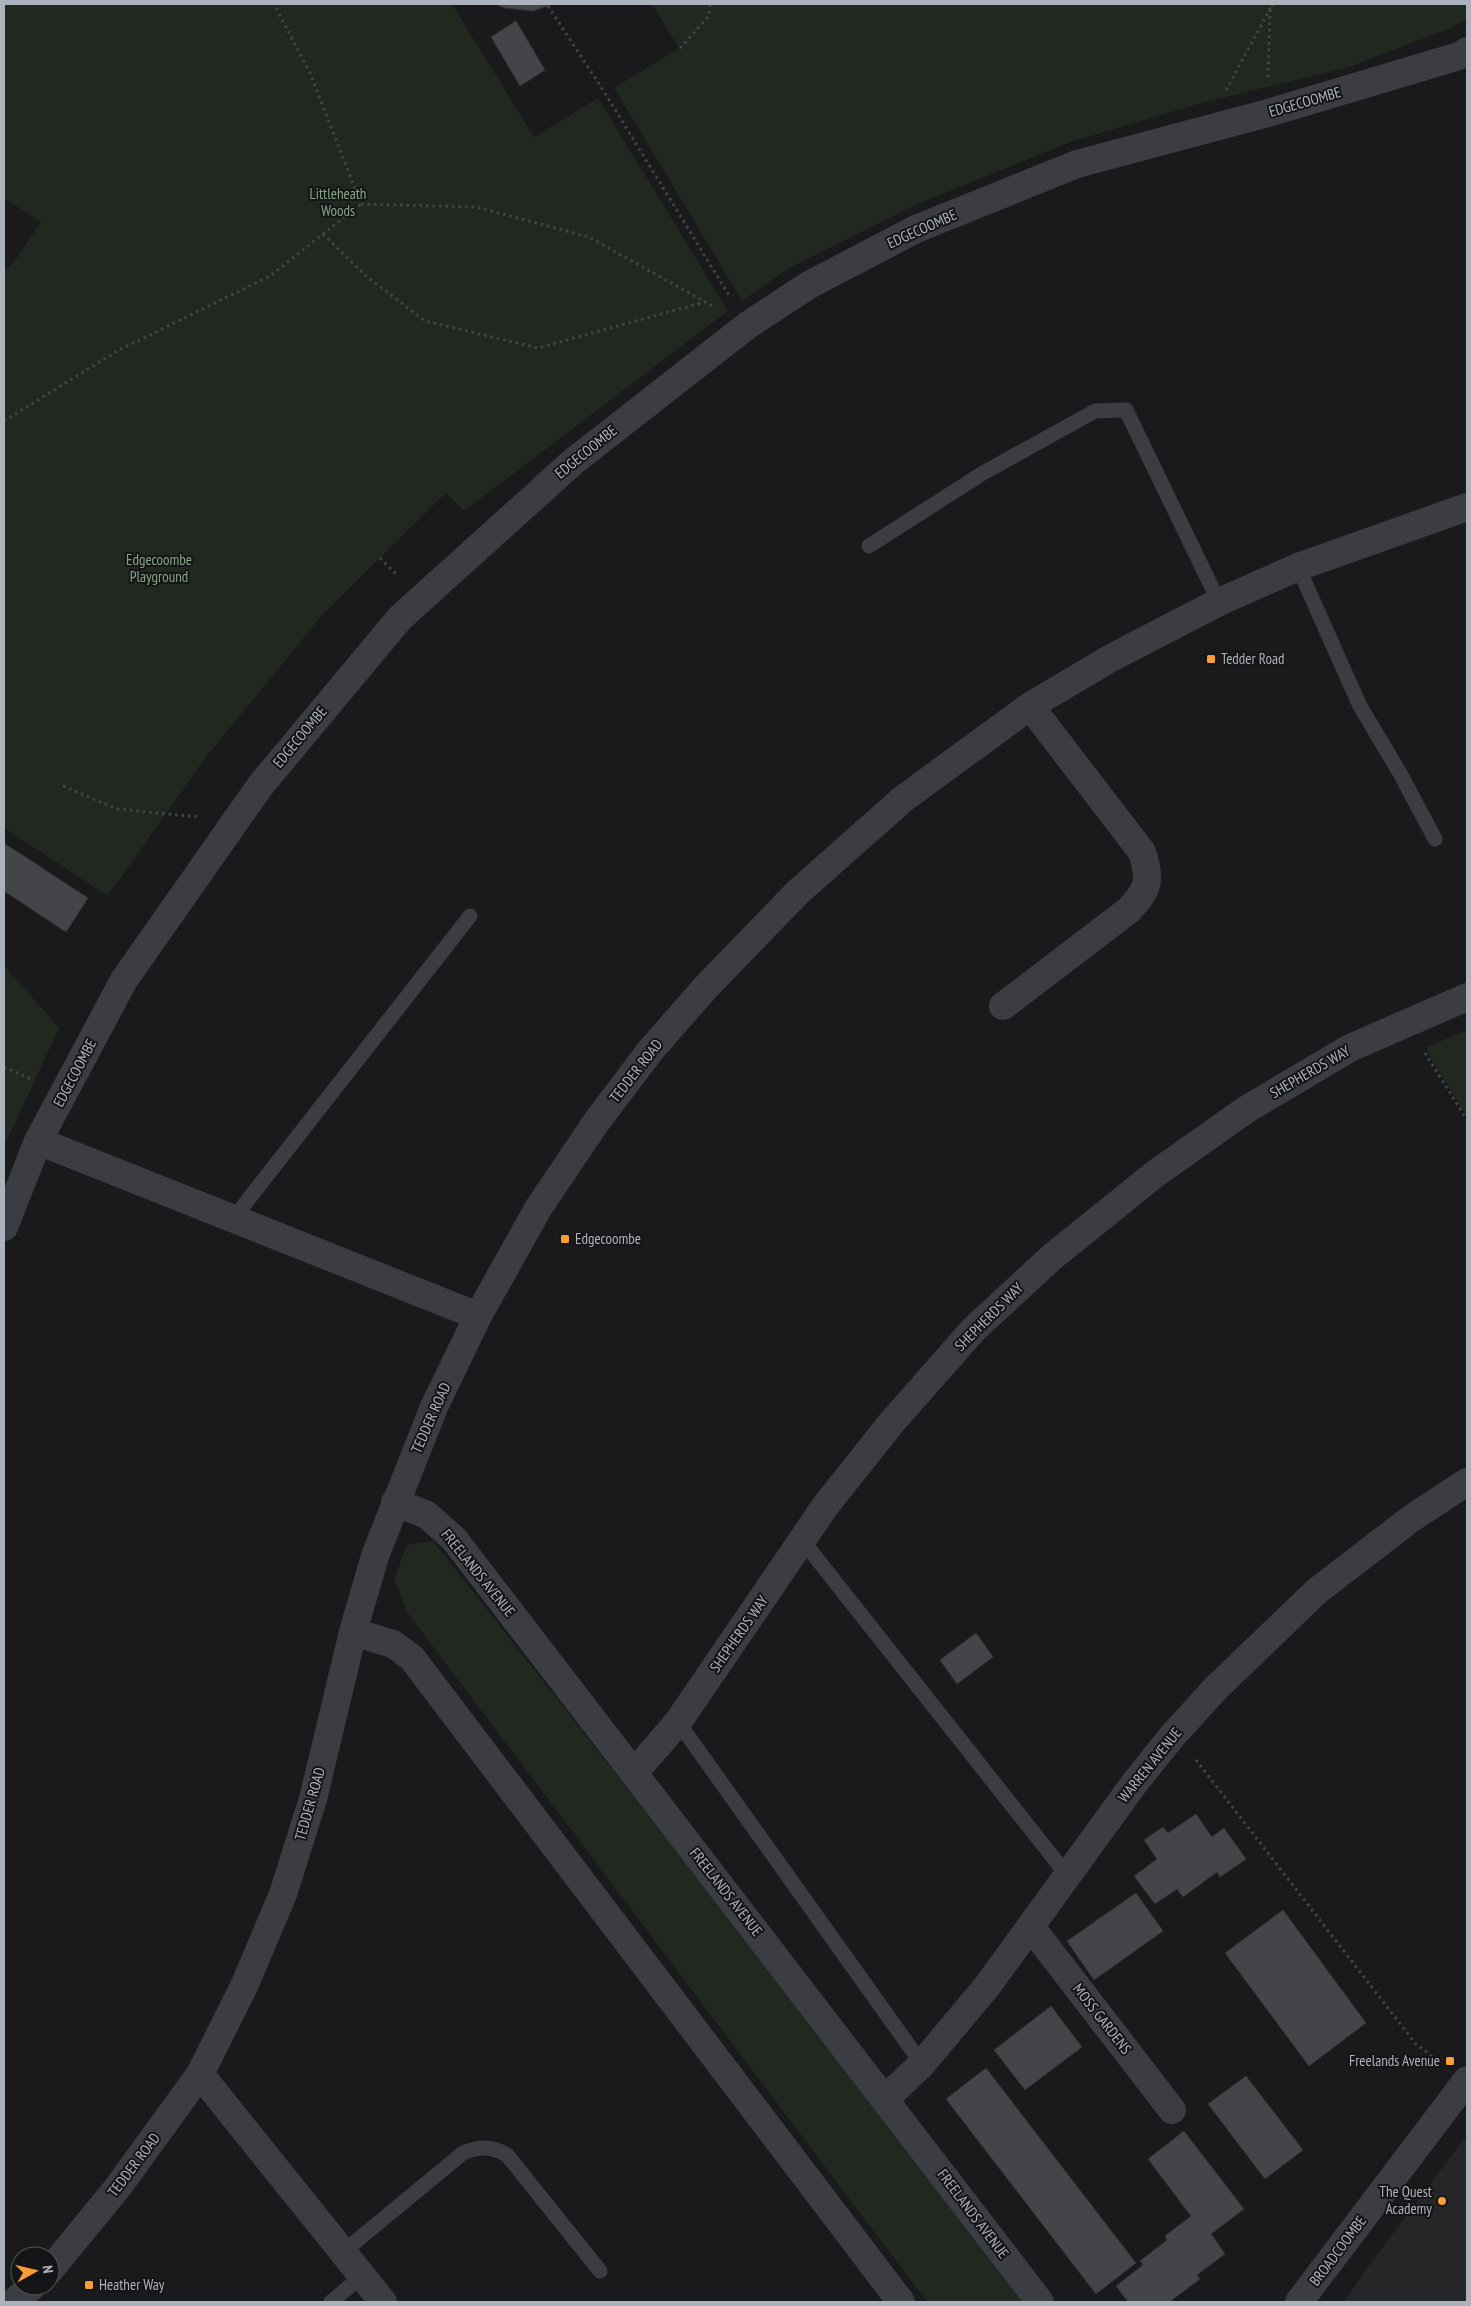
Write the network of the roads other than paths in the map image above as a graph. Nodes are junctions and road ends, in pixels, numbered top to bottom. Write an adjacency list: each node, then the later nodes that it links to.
1 (1467, 51): 11 (street, EDGECOOMBE)
2 (1467, 507): 4 (street, TEDDER ROAD)
3 (869, 546): 5 (lane)
4 (1298, 567): 5 (street, TEDDER ROAD); 7 (lane)
5 (1220, 602): 6 (street, TEDDER ROAD)
6 (1030, 706): 10 (street); 14 (street, TEDDER ROAD)
7 (1435, 839)
8 (470, 916): 12 (lane)
9 (1467, 997): 17 (street, SHEPHERDS WAY)
10 (1003, 1006)
11 (38, 1141): 12 (street); 13 (street, EDGECOOMBE)
12 (233, 1219): 14 (street)
13 (4, 1227)
14 (478, 1316): 16 (street, TEDDER ROAD)
15 (1467, 1482): 21 (street, WARREN AVENUE)
16 (395, 1502): 18 (street, TEDDER ROAD); 20 (street, FREELANDS AVENUE)
17 (802, 1540): 19 (street, SHEPHERDS WAY); 21 (lane)
18 (353, 1632): 24 (street, TEDDER ROAD); 34 (street)
19 (678, 1722): 20 (street, SHEPHERDS WAY); 23 (lane)
20 (634, 1773): 26 (street, FREELANDS AVENUE)
21 (1068, 1875): 22 (street, WARREN AVENUE)
22 (1031, 1927): 23 (street, WARREN AVENUE); 27 (street, MOSS GARDENS)
23 (922, 2064): 26 (street, WARREN AVENUE)
24 (200, 2074): 28 (street); 29 (street, TEDDER ROAD)
25 (1466, 2081): 36 (street, BROADCOOMBE)
26 (885, 2099): 35 (street, FREELANDS AVENUE)
27 (1172, 2110)
28 (343, 2252): 30 (lane); 31 (street)
29 (60, 2258)
30 (600, 2271)
31 (362, 2276): 32 (lane); 33 (street)
32 (331, 2302)
33 (383, 2302)
34 (901, 2302)
35 (1040, 2302)
36 (1299, 2302)

